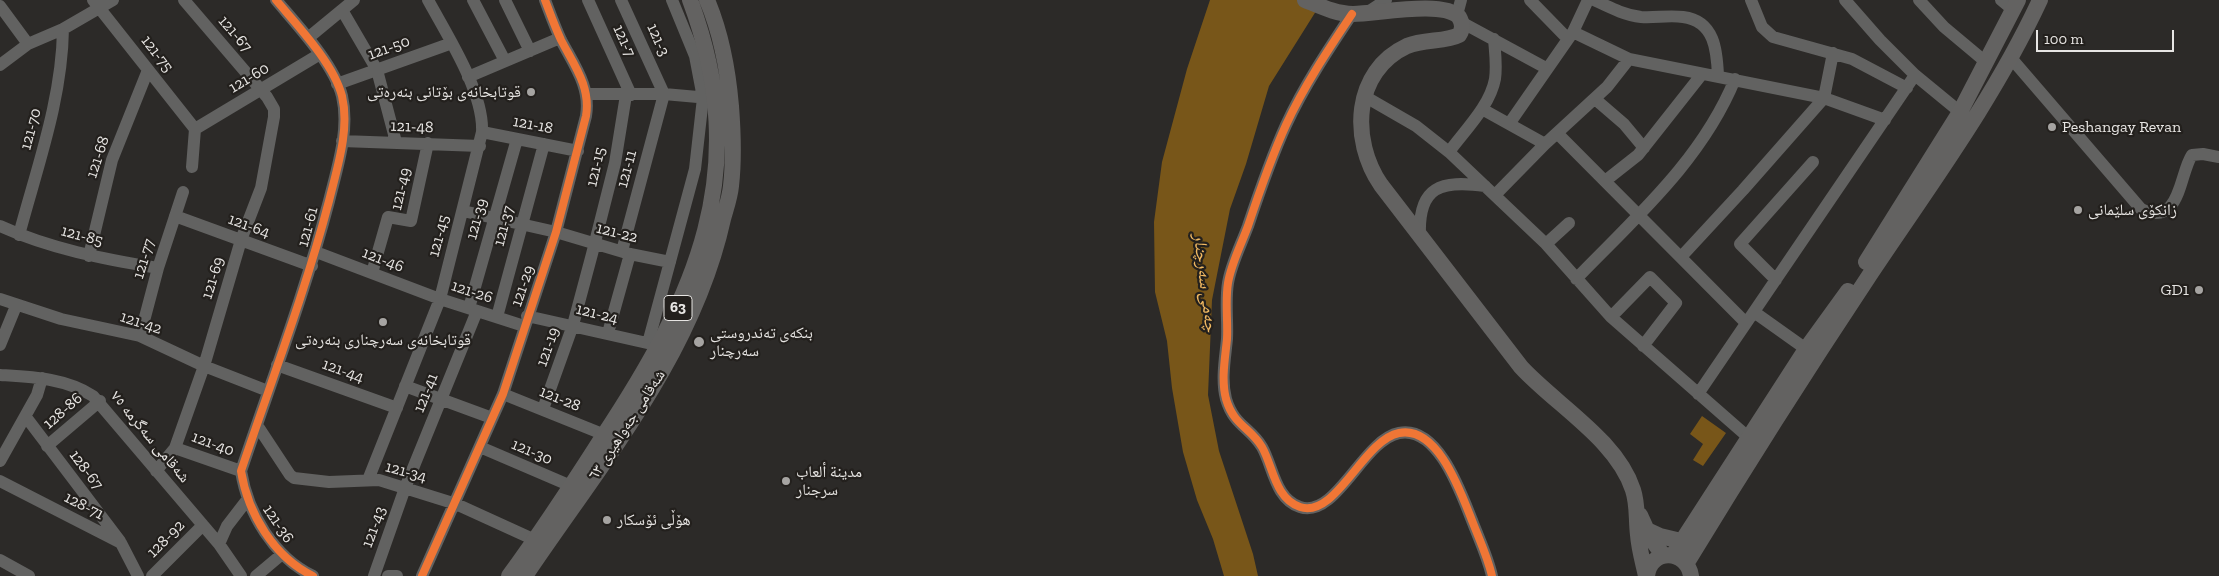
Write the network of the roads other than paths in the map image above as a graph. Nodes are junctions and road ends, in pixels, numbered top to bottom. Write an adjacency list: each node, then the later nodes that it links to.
1 (114, 0): 25 (street)
2 (184, 0): 55 (street, 121-67)
3 (276, 0): 32 (street, 121-61)
4 (354, 0): 27 (street)
5 (428, 0): 35 (street, 121-45)
6 (474, 0): 42 (street)
7 (505, 0): 37 (street)
8 (545, 0): 33 (street, 121-29)
9 (588, 0): 58 (street, 121-7)
10 (621, 0): 57 (street, 121-3)
11 (672, 0): 60 (street)
12 (690, 0): 60 (main road, شەقامی جەواهیری ٦٣ / 63)
13 (707, 0): 176 (main road, شەقامی جەواهیری ٦٣ / 63)
14 (1305, 0): 29 (main road)
15 (1386, 0): 29 (street)
16 (1530, 0): 31 (street)
17 (1588, 0): 31 (street)
18 (1594, 0): 50 (street)
19 (1750, 0): 38 (street)
20 (1845, 0): 49 (street)
21 (1919, 0): 43 (street)
22 (2040, 0): 40 (main road)
23 (1434, 3): 28 (main road); 29 (main road)
24 (2011, 3): 43 (main road)
25 (96, 4): 30 (street); 46 (street, 121-75)
26 (0, 6): 36 (street)
27 (342, 10): 32 (street); 47 (street, 121-49)
28 (1460, 12): 34 (street); 59 (main road)
29 (1360, 13): 177 (street)
30 (62, 29): 36 (street); 95 (street, 121-70)
31 (1570, 35): 41 (street); 45 (street)
32 (308, 38): 39 (street, 121-61)
33 (560, 38): 37 (street); 56 (street, 121-29)
34 (1494, 39): 45 (street); 63 (street)
35 (452, 43): 47 (street, 121-50); 51 (street, 121-45)
36 (28, 44): 44 (street)
37 (530, 50): 42 (street)
38 (1833, 53): 54 (street); 61 (street)
39 (320, 54): 53 (street, 121-61); 55 (street, 121-60)
40 (2011, 58): 80 (street); 163 (main road)
41 (1629, 59): 48 (street); 62 (street)
42 (505, 61): 51 (street)
43 (1986, 63): 64 (main road)
44 (0, 65)
45 (1546, 68): 66 (street)
46 (148, 70): 67 (street, 121-75); 102 (street, 121-68)
47 (377, 70): 53 (street, 121-50); 72 (street, 121-49)
48 (1702, 74): 50 (street); 77 (street)
49 (1915, 75): 54 (street); 64 (street)
50 (1718, 76): 52 (street)
51 (468, 77): 68 (street, 121-45)
52 (1735, 80): 61 (street); 88 (street)
53 (338, 84): 71 (street, 121-61)
54 (1907, 88): 65 (street)
55 (261, 89): 67 (street, 121-60); 97 (street, 121-69)
56 (587, 94): 58 (street); 78 (street, 121-29)
57 (664, 94): 58 (street); 60 (street); 101 (street, 121-11)
58 (628, 95): 98 (street, 121-15)
59 (1364, 96): 79 (street); 96 (main road)
60 (709, 98): 104 (street); 123 (main road, شەقامی جەواهیری ٦٣ / 63)
61 (1824, 98): 65 (street); 103 (street)
62 (1594, 99): 69 (street); 77 (street)
63 (1482, 108): 66 (street); 79 (street)
64 (1960, 112): 125 (main road)
65 (1885, 120): 109 (street)
66 (1509, 124): 75 (street)
67 (195, 129): 82 (street)
68 (482, 132): 70 (street, 121-18); 76 (street, 121-45)
69 (1557, 133): 75 (street); 83 (street)
70 (517, 139): 74 (street, 121-18); 90 (street, 121-39)
71 (342, 141): 72 (street, 121-48); 100 (street, 121-61)
72 (396, 142): 73 (street, 121-48)
73 (428, 143): 76 (street, 121-48); 107 (street, 121-49)
74 (544, 144): 78 (street, 121-18); 92 (street, 121-37)
75 (1545, 144): 86 (street)
76 (480, 146): 87 (street, 121-45)
77 (1644, 148): 83 (street)
78 (578, 151): 94 (street, 121-29)
79 (1449, 152): 84 (street)
80 (2219, 157)
81 (1813, 162): 109 (street)
82 (192, 168)
83 (1605, 181): 88 (street)
84 (1485, 186): 86 (street); 96 (street)
85 (184, 192): 89 (street, 121-77)
86 (1495, 195): 99 (street)
87 (463, 211): 90 (street, 121-22); 111 (street, 121-45)
88 (1638, 214): 103 (street); 108 (street)
89 (175, 216): 97 (street, 121-64); 106 (street, 121-77)
90 (493, 218): 92 (street, 121-22); 113 (street, 121-39)
91 (1569, 223): 99 (street)
92 (521, 225): 94 (street, 121-22); 115 (street, 121-37)
93 (0, 226): 95 (street, 121-85)
94 (556, 232): 98 (street, 121-22); 117 (street, 121-29)
95 (19, 235): 102 (street, 121-85)
96 (1420, 236): 156 (main road)
97 (241, 240): 105 (street, 121-64); 127 (street, 121-69)
98 (593, 244): 101 (street, 121-22); 119 (street, 121-15)
99 (1546, 244): 108 (street)
100 (316, 252): 105 (street, 121-61); 107 (street, 121-46)
101 (626, 253): 104 (street, 121-22); 120 (street, 121-11)
102 (89, 256): 106 (street, 121-85)
103 (1681, 257): 118 (street)
104 (670, 262): 123 (street)
105 (312, 266): 126 (street, 121-61)
106 (158, 268): 121 (street, 121-77)
107 (372, 273): 111 (street, 121-46)
108 (1576, 279): 116 (street)
109 (1776, 280): 114 (street)
110 (0, 299): 112 (street, 121-42)
111 (440, 299): 113 (street, 121-26); 130 (street, 121-45)
112 (16, 306): 121 (street, 121-42); 122 (street)
113 (473, 309): 115 (street, 121-26); 134 (street, 121-41)
114 (1754, 312): 118 (street); 125 (street)
115 (498, 317): 117 (street, 121-26)
116 (1611, 317): 124 (street); 124 (street)
117 (526, 321): 119 (street, 121-24); 132 (street, 121-29)
118 (1746, 323): 133 (street)
119 (573, 324): 120 (street, 121-24); 137 (street, 121-19)
120 (608, 333): 123 (street, 121-24)
121 (140, 336): 127 (street, 121-42)
122 (0, 345)
123 (654, 345): 141 (main road, شەقامی جەواهیری ٦٣ / 63)
124 (1642, 346): 133 (street)
125 (1806, 349): 142 (main road)
126 (277, 364): 131 (street, 121-61); 136 (street, 121-44)
127 (204, 366): 131 (street, 121-42); 146 (street, 121-69)
128 (0, 375): 129 (street, شەقامی سەگرمە ٧٥)
129 (42, 378): 135 (street, شەقامی سەگرمە ٧٥); 138 (street)
130 (405, 386): 134 (street); 136 (street, 121-45)
131 (268, 391): 140 (street, 121-61)
132 (503, 394): 137 (street, 121-28); 139 (street, 121-29)
133 (1698, 394): 142 (street)
134 (441, 399): 139 (street); 153 (street, 121-41)
135 (100, 401): 144 (street, 128-86); 148 (street, شەقامی سەگرمە ٧٥)
136 (397, 408): 150 (street, 121-45)
137 (543, 409): 141 (street, 121-28)
138 (26, 417): 143 (street); 144 (street, 128-67)
139 (492, 418): 145 (street, 121-29)
140 (257, 425): 149 (street, 121-61); 150 (street, 121-34)
141 (605, 434): 152 (main road, شەقامی جەواهیری ٦٣ / 63)
142 (1748, 437): 163 (main road)
143 (5, 442): 147 (street)
144 (47, 446): 160 (street, 128-67)
145 (480, 447): 152 (street, 121-30); 155 (street, 121-29)
146 (175, 448): 148 (street, 121-69); 149 (street, 121-40)
147 (0, 461)
148 (156, 471): 157 (street, شەقامی سەگرمە ٧٥)
149 (241, 472): 154 (street, 121-36)
150 (368, 480): 153 (street, 121-34)
151 (0, 481): 160 (street, 128-71)
152 (571, 486): 159 (main road, شەقامی جەواهیری ٦٣ / 63)
153 (405, 488): 155 (street, 121-34); 171 (street, 121-43)
154 (247, 500): 161 (street); 162 (street, 121-36)
155 (456, 504): 159 (street, 121-34); 174 (street, 121-29)
156 (1638, 511): 158 (main road); 178 (main road)
157 (203, 526): 161 (street, شەقامی سەگرمە ٧٥); 167 (street, 128-92)
158 (1647, 530): 163 (main road); 163 (main road)
159 (535, 540): 175 (main road, شەقامی جەواهیری ٦٣ / 63)
160 (121, 543): 165 (street)
161 (219, 544): 168 (street, شەقامی سەگرمە ٧٥)
162 (281, 554): 169 (street); 170 (street, 121-36)
163 (1679, 558): 178 (main road)
164 (0, 560): 166 (street)
165 (135, 574)
166 (29, 576)
167 (152, 576)
168 (241, 576)
169 (256, 576)
170 (313, 576)
171 (374, 576)
172 (388, 576): 173 (street)
173 (397, 576)
174 (422, 576)
175 (509, 576)
176 (525, 576)
177 (1492, 576)
178 (1646, 576)

